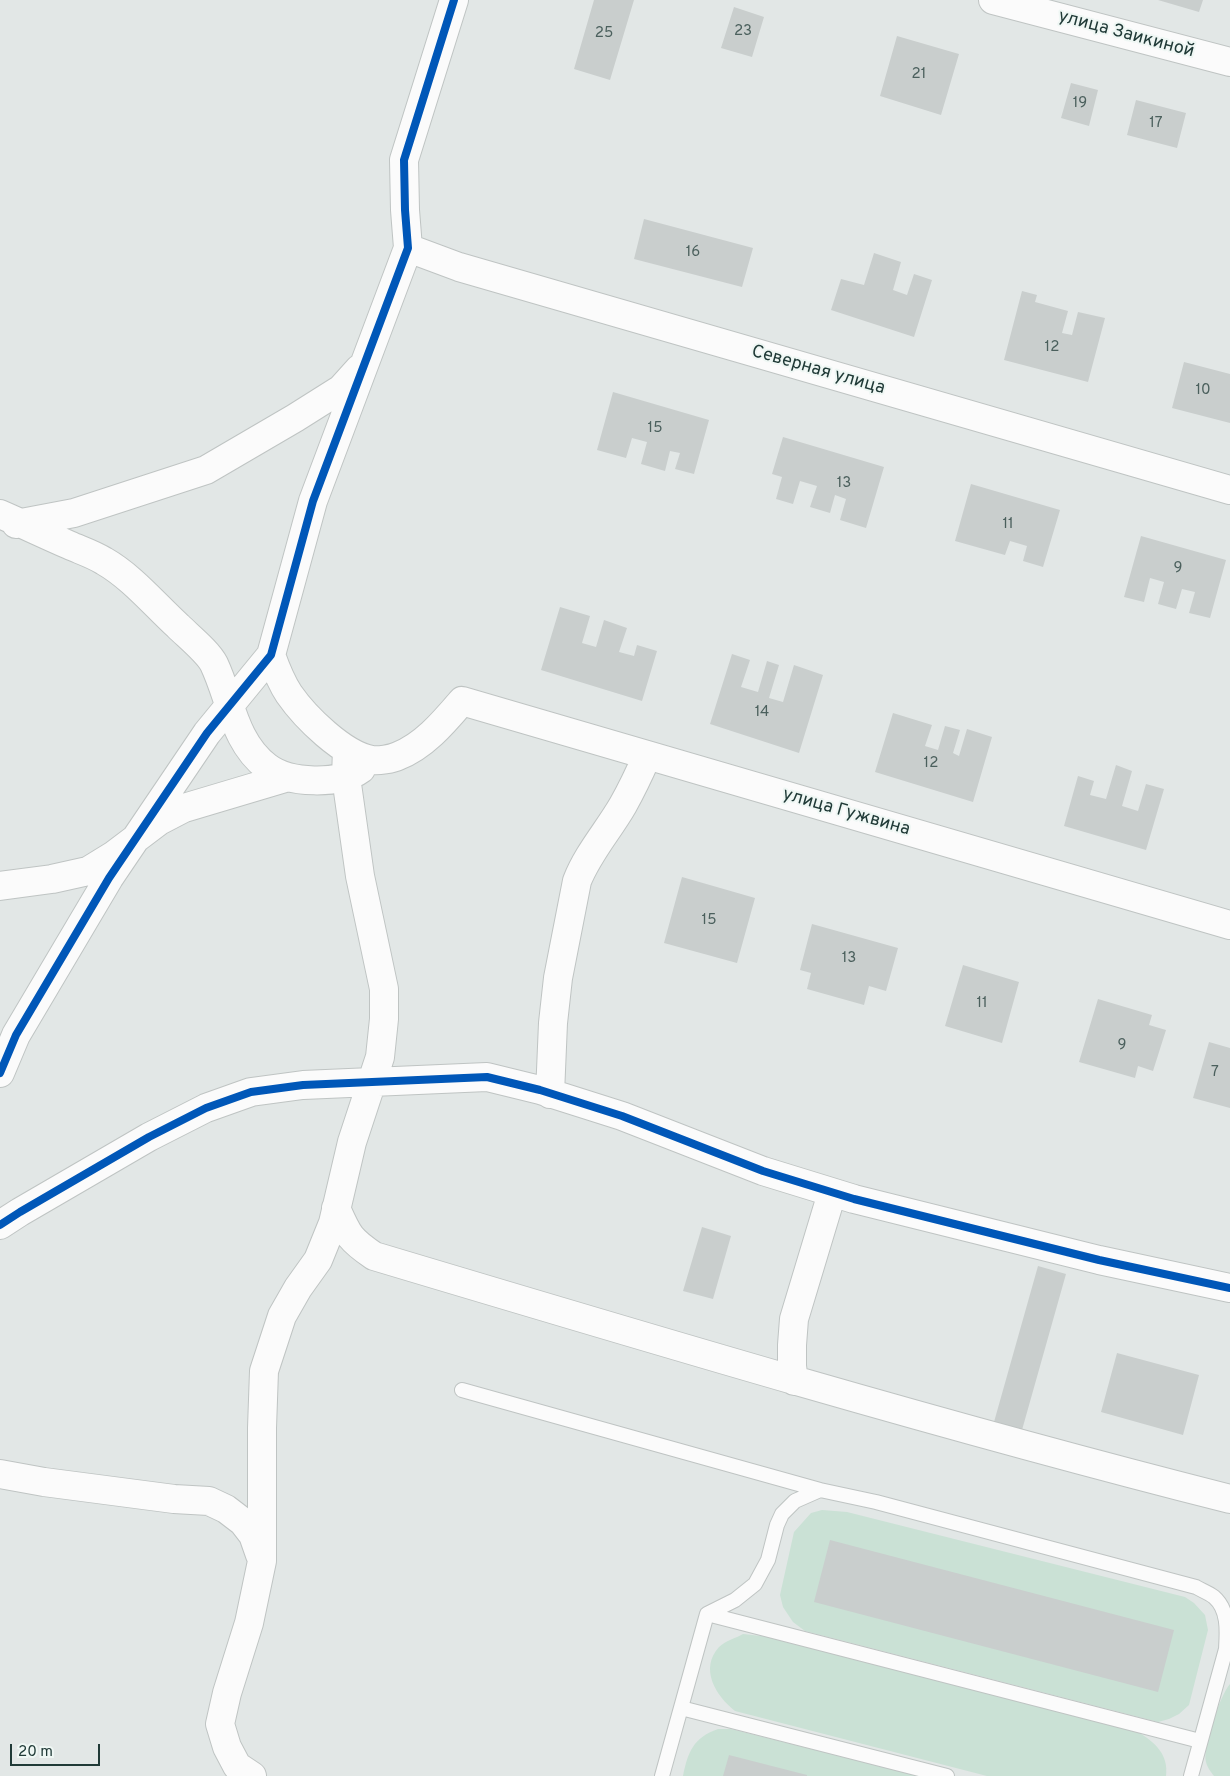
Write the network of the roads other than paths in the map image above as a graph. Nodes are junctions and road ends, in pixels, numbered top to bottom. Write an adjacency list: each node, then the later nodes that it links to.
1 (454, 0): 4 (street)
2 (993, 0): 3 (street, улица Заикиной)
3 (1230, 62)
4 (408, 248): 5 (street); 6 (street, Северная улица)
5 (365, 363): 7 (street); 8 (street)
6 (1230, 490)
7 (7, 521): 9 (street)
8 (271, 656): 9 (street); 10 (street)
9 (229, 706): 14 (street); 15 (street)
10 (347, 750): 12 (street); 13 (street)
11 (647, 756): 12 (street, улица Гужвина); 17 (street, улица Гужвина); 20 (street)
12 (372, 760): 13 (street)
13 (346, 776): 14 (street); 19 (street)
14 (288, 778): 15 (street)
15 (135, 840): 16 (street); 18 (street)
16 (0, 886)
17 (1230, 925)
18 (0, 1073)
19 (372, 1082): 20 (street); 22 (street); 23 (street)
20 (550, 1094): 21 (street)
21 (832, 1193): 26 (street); 27 (street)
22 (336, 1208): 24 (street); 25 (street)
23 (0, 1225)
24 (374, 1256): 25 (street); 27 (street)
25 (298, 1288): 32 (street)
26 (1230, 1288)
27 (794, 1381): 31 (street)
28 (462, 1390): 30 (lane)
29 (0, 1474): 32 (street)
30 (820, 1490): 33 (lane); 34 (lane)
31 (1230, 1499)
32 (262, 1561): 37 (street)
33 (707, 1614): 35 (lane); 36 (lane)
34 (1228, 1650): 36 (lane)
35 (681, 1708): 38 (lane); 39 (lane)
36 (1200, 1741): 40 (lane)
37 (252, 1776)
38 (662, 1776)
39 (947, 1776)
40 (1190, 1776)

